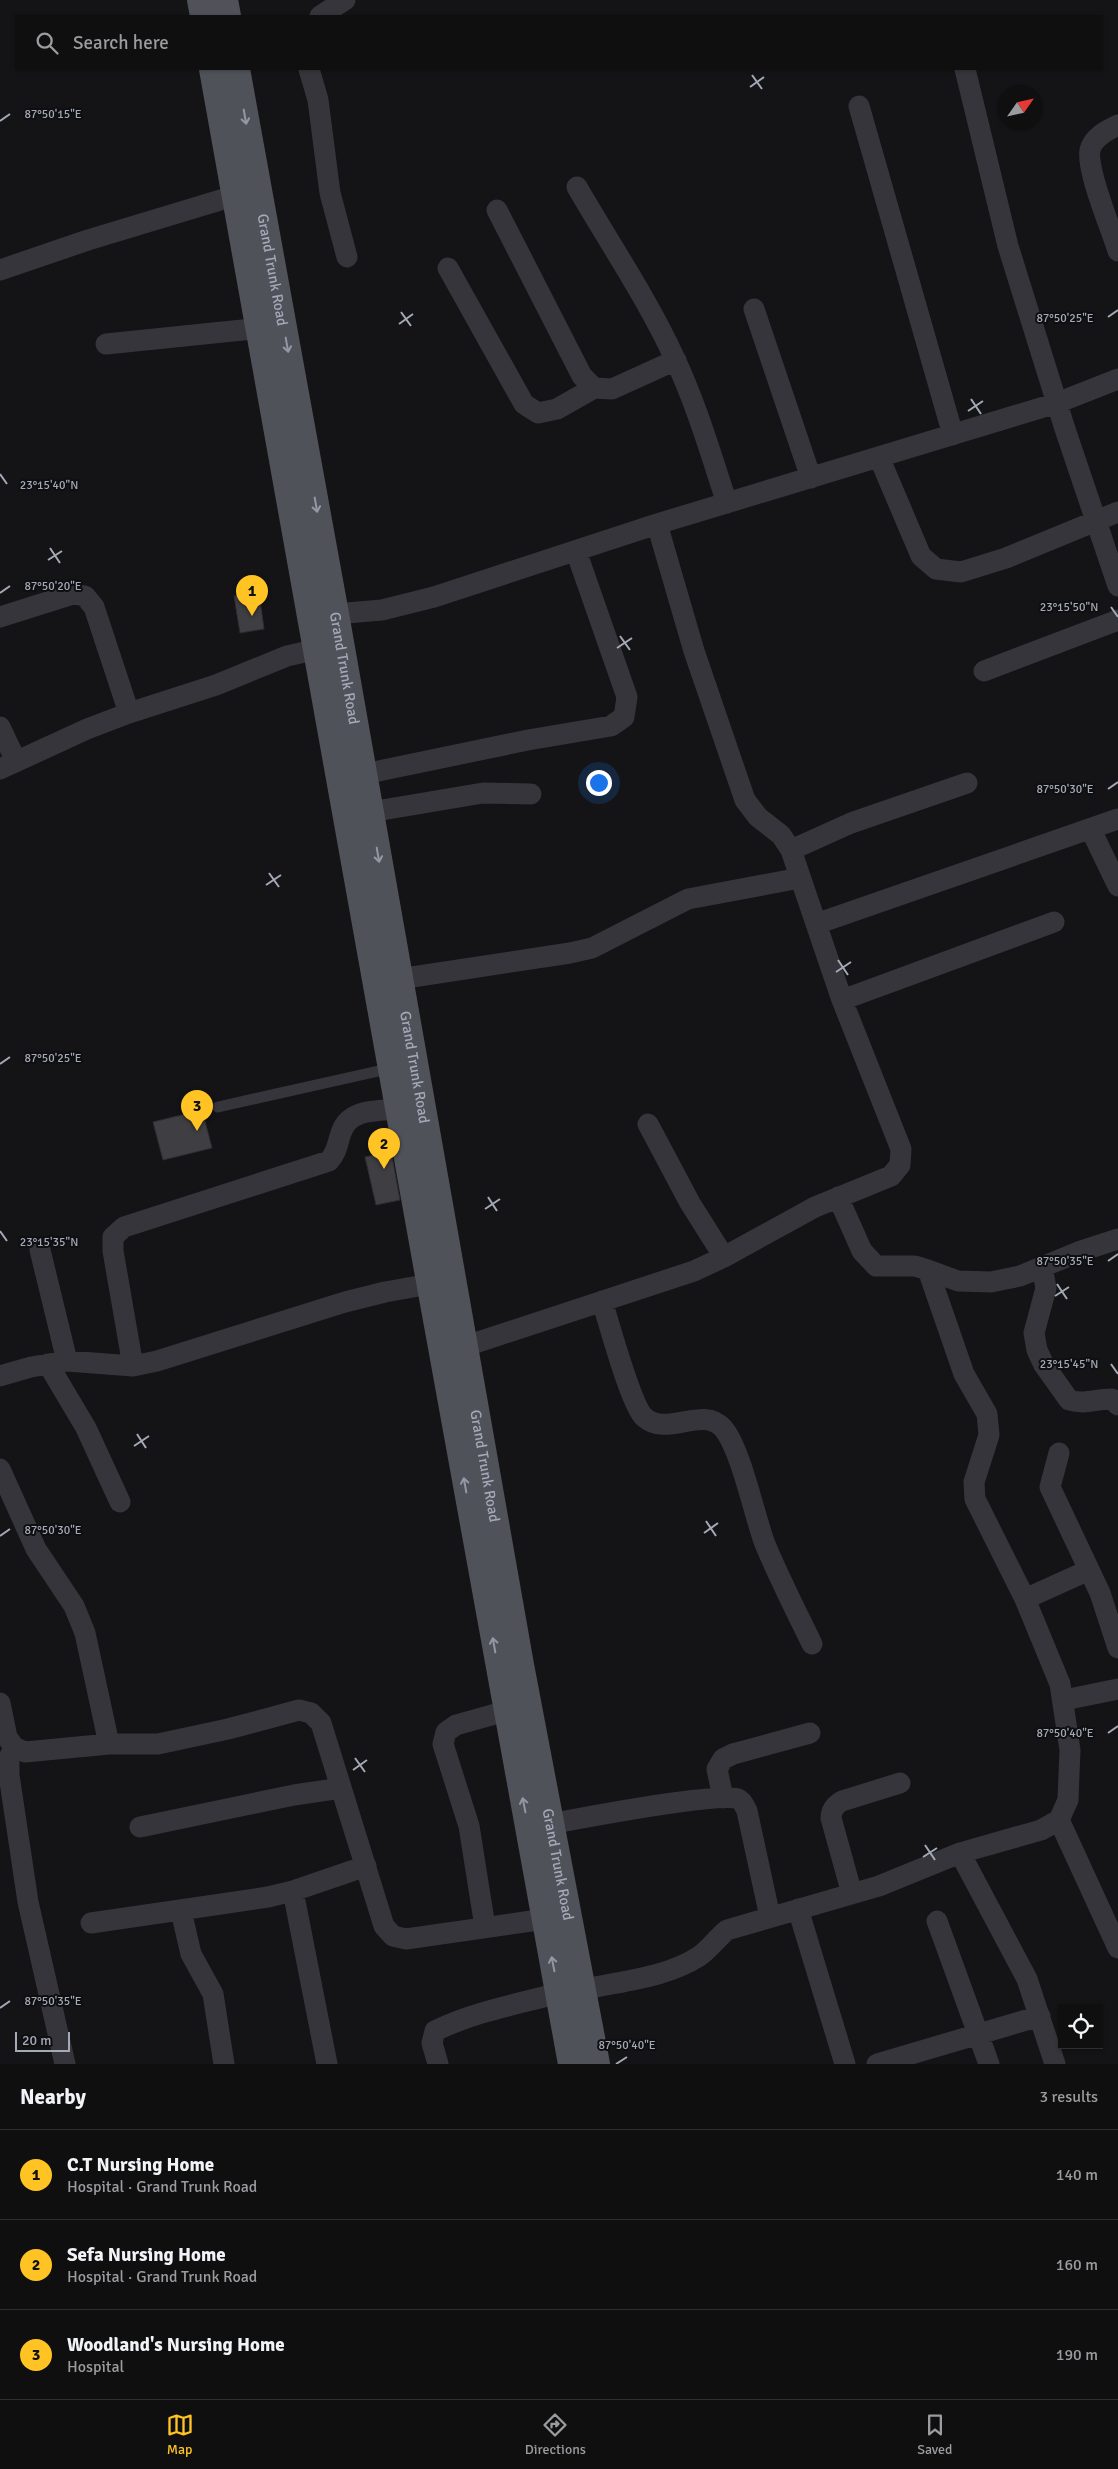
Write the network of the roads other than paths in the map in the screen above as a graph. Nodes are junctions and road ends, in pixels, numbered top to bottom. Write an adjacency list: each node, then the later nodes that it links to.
1 (201, 0): 4 (main road)
2 (224, 0): 5 (main road)
3 (346, 0): 6 (street)
4 (204, 15)
5 (227, 15)
6 (322, 15)
7 (213, 70): 14 (main road, Grand Trunk Road)
8 (236, 70): 36 (main road, Grand Trunk Road, one-way to 36)
9 (309, 70): 17 (street)
10 (965, 70): 26 (street)
11 (859, 106): 27 (street)
12 (1118, 125): 16 (street)
13 (577, 187): 23 (street)
14 (237, 195): 19 (street); 21 (main road, Grand Trunk Road)
15 (497, 210): 25 (street)
16 (1118, 248)
17 (347, 258)
18 (448, 268): 25 (street)
19 (0, 270)
20 (754, 309): 29 (street)
21 (262, 328): 22 (street); 39 (main road, Grand Trunk Road)
22 (106, 344)
23 (676, 360): 25 (street); 30 (street)
24 (1118, 379): 26 (street)
25 (594, 388)
26 (1057, 403): 27 (street); 32 (street)
27 (953, 435): 28 (street)
28 (879, 457): 29 (street); 32 (street)
29 (811, 478): 30 (street)
30 (727, 503): 33 (street)
31 (1118, 512): 32 (street)
32 (1096, 521): 35 (street)
33 (657, 524): 34 (street); 50 (street)
34 (576, 551): 36 (street); 44 (street)
35 (1118, 586)
36 (335, 614): 44 (main road, Grand Trunk Road)
37 (0, 617): 41 (street)
38 (1118, 620): 40 (street)
39 (318, 649): 41 (street); 57 (main road, Grand Trunk Road)
40 (984, 672)
41 (129, 713): 43 (street)
42 (0, 727): 43 (street)
43 (8, 765)
44 (364, 774): 47 (main road, Grand Trunk Road)
45 (967, 783): 50 (street)
46 (531, 794): 47 (street)
47 (370, 812): 55 (main road, Grand Trunk Road, one-way to 55)
48 (1118, 819): 49 (street)
49 (1091, 830): 52 (street); 54 (street)
50 (791, 850): 51 (street)
51 (800, 878): 54 (street); 55 (street)
52 (1118, 886)
53 (1054, 922): 56 (street)
54 (816, 924): 56 (street)
55 (399, 979): 69 (main road, Grand Trunk Road)
56 (842, 1000): 61 (street)
57 (393, 1068): 58 (lane); 59 (main road, Grand Trunk Road)
58 (218, 1107)
59 (400, 1109): 67 (main road, Grand Trunk Road); 71 (street)
60 (648, 1124): 64 (street)
61 (838, 1198): 64 (street); 66 (street)
62 (1118, 1239): 65 (street)
63 (40, 1250): 70 (street)
64 (724, 1258): 68 (street)
65 (1042, 1267): 66 (street); 73 (street)
66 (928, 1270): 78 (street)
67 (430, 1284): 71 (street); 84 (main road, Grand Trunk Road, one-way to 67)
68 (602, 1300): 69 (street); 79 (street)
69 (463, 1347): 92 (main road, Grand Trunk Road)
70 (58, 1362): 71 (street); 72 (street); 76 (street)
71 (133, 1366)
72 (0, 1376)
73 (1118, 1405)
74 (1059, 1453): 77 (street)
75 (0, 1470): 86 (street)
76 (120, 1502)
77 (1089, 1570): 78 (street); 80 (street)
78 (1025, 1599): 82 (street)
79 (812, 1644)
80 (1118, 1648)
81 (1118, 1689): 82 (street)
82 (1064, 1700): 91 (street)
83 (0, 1703): 87 (street)
84 (506, 1711): 101 (main road, Grand Trunk Road, one-way to 84); 104 (street)
85 (810, 1733): 90 (street)
86 (109, 1744): 87 (street); 89 (street)
87 (14, 1747): 111 (street)
88 (900, 1783): 97 (street)
89 (340, 1788): 93 (street); 95 (street)
90 (723, 1798): 92 (street); 100 (street)
91 (1059, 1820): 94 (street); 105 (street)
92 (550, 1824): 106 (main road, Grand Trunk Road)
93 (140, 1827)
94 (960, 1853): 97 (street); 107 (street)
95 (366, 1866): 96 (street); 104 (street)
96 (293, 1891): 99 (street); 113 (street)
97 (852, 1894): 98 (street)
98 (798, 1909): 100 (street); 115 (street)
99 (181, 1911): 103 (street); 112 (street)
100 (770, 1917): 106 (street)
101 (545, 1919): 104 (street); 106 (main road, Grand Trunk Road, one-way to 101)
102 (937, 1921): 108 (street)
103 (90, 1923)
104 (485, 1927)
105 (1118, 1948)
106 (570, 1992): 109 (main road, Grand Trunk Road); 114 (street)
107 (1040, 2016): 108 (street); 117 (street)
108 (978, 2035): 110 (street); 116 (street)
109 (583, 2058)
110 (889, 2062)
111 (65, 2064)
112 (224, 2064)
113 (327, 2064)
114 (438, 2064)
115 (844, 2064)
116 (989, 2064)
117 (1054, 2064)

